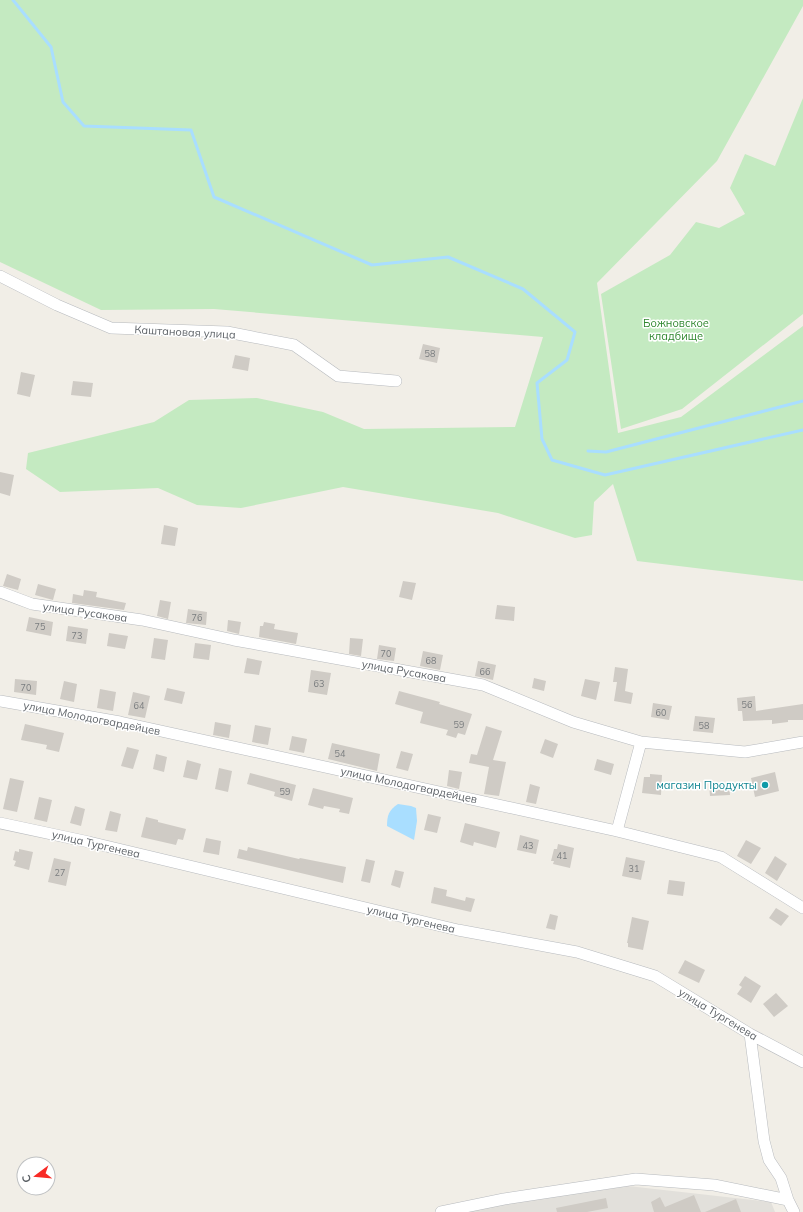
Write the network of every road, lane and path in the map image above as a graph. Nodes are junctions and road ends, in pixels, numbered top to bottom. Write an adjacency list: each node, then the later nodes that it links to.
1 (0, 276): 2 (street, Каштановая улица)
2 (396, 380)
3 (0, 592): 5 (street, улица Русакова)
4 (0, 701): 8 (street, улица Молодогвардейцев)
5 (641, 742): 6 (street, улица Русакова); 8 (street)
6 (803, 742)
7 (0, 823): 10 (street, улица Тургенева)
8 (617, 831): 9 (street, улица Молодогвардейцев)
9 (803, 908)
10 (750, 1034): 11 (street, улица Тургенева); 12 (street)
11 (803, 1062)
12 (788, 1200): 13 (street); 14 (street)
13 (441, 1212)
14 (794, 1212)

